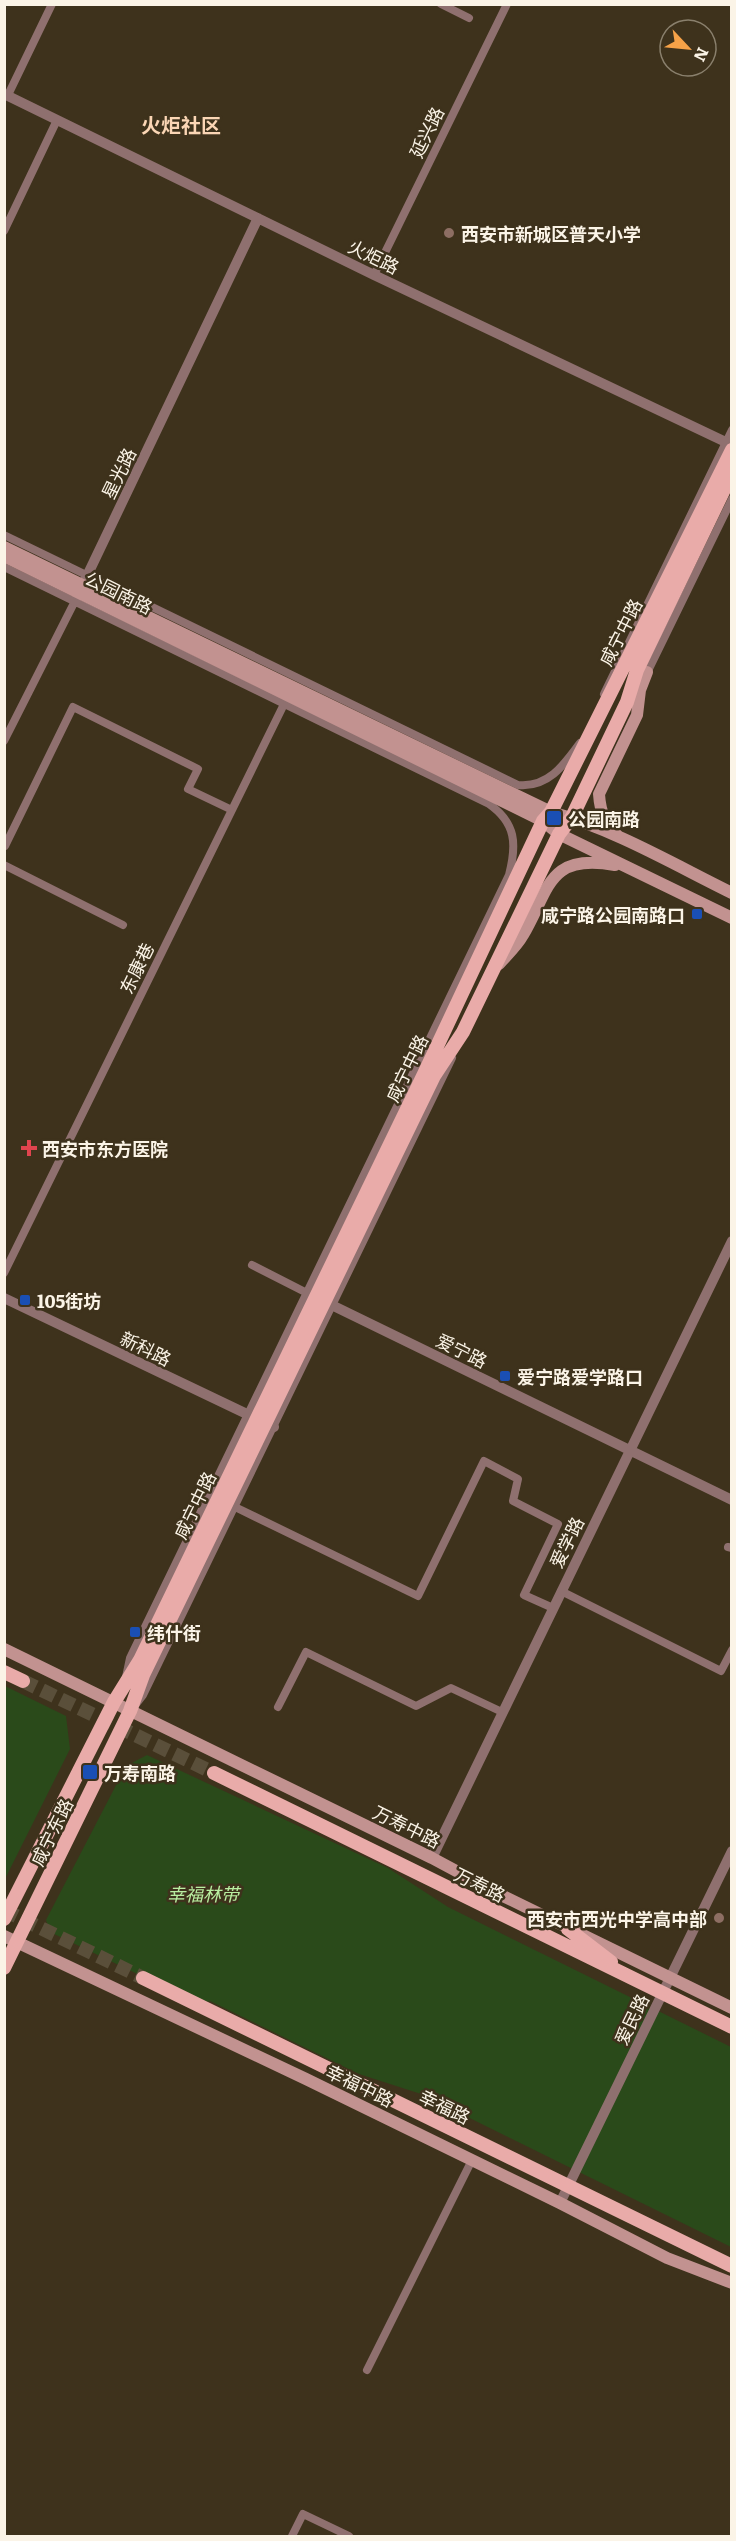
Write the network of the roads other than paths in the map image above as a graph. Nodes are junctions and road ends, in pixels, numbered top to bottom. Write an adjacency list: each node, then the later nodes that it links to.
1 (52, 4): 5 (street)
2 (441, 4): 4 (street)
3 (507, 4): 9 (street, 延兴路)
4 (469, 18)
5 (6, 94): 6 (street, 火炬路)
6 (57, 120): 7 (street, 火炬路); 8 (street)
7 (258, 218): 9 (street, 火炬路); 18 (street, 星光路)
8 (4, 231)
9 (374, 275): 11 (street, 火炬路)
10 (732, 430): 11 (street)
11 (730, 446): 22 (main road, 咸宁中路)
12 (732, 473): 21 (main road, 咸宁中路)
13 (732, 499): 19 (street)
14 (4, 535): 18 (street)
15 (4, 547): 18 (main road, 公园南路)
16 (4, 556): 18 (main road, 公园南路)
17 (4, 567): 18 (street)
18 (81, 589): 20 (main road, 公园南路); 20 (street); 23 (street, 星光路)
19 (647, 672): 21 (street); 28 (main road)
20 (290, 691): 22 (street); 24 (street, 东康巷); 25 (main road, 公园南路); 33 (street)
21 (627, 702): 26 (main road, 咸宁中路)
22 (591, 729): 25 (main road, 咸宁中路)
23 (4, 741)
24 (232, 810): 29 (street); 40 (street, 东康巷)
25 (547, 816): 26 (main road, 公园南路); 27 (main road, 公园南路); 30 (main road, 咸宁中路)
26 (572, 817): 27 (main road, 咸宁中路); 28 (main road, 公园南路)
27 (559, 834): 32 (main road, 公园南路); 37 (main road, 咸宁中路)
28 (624, 840): 34 (main road, 公园南路)
29 (5, 846)
30 (523, 862): 33 (street); 42 (main road, 咸宁中路)
31 (4, 865): 36 (street)
32 (630, 868): 35 (main road, 公园南路); 37 (main road)
33 (509, 875): 42 (street)
34 (732, 893)
35 (732, 918)
36 (123, 925)
37 (491, 974): 42 (main road, 咸宁中路)
38 (732, 1241): 44 (street, 爱学路)
39 (252, 1265): 42 (street)
40 (4, 1273)
41 (4, 1298): 43 (street, 新科路)
42 (321, 1299): 43 (main road, 咸宁中路); 43 (street); 44 (street, 爱宁路)
43 (261, 1421): 46 (street); 53 (main road, 咸宁中路); 55 (main road, 咸宁中路)
44 (630, 1449): 45 (street, 爱宁路); 47 (street, 爱学路)
45 (732, 1500)
46 (235, 1507): 48 (street); 55 (street)
47 (561, 1592): 48 (street, 爱学路); 50 (street)
48 (553, 1608): 56 (street, 爱学路)
49 (4, 1649): 53 (main road)
50 (732, 1650)
51 (4, 1672): 52 (main road)
52 (23, 1681)
53 (114, 1702): 55 (main road); 60 (main road, 咸宁东路)
54 (279, 1707): 56 (street)
55 (130, 1711): 59 (main road, 万寿中路); 62 (main road, 咸宁东路)
56 (502, 1712): 59 (street, 爱学路)
57 (214, 1773): 66 (main road, 万寿路)
58 (732, 1851): 65 (street, 爱民路)
59 (432, 1857): 61 (main road, 万寿中路)
60 (4, 1919)
61 (568, 1929): 65 (main road, 万寿中路); 66 (main road)
62 (11, 1939): 63 (main road, 咸宁东路); 70 (main road, 幸福中路)
63 (4, 1968)
64 (143, 1978): 71 (main road, 幸福路)
65 (669, 1978): 67 (street, 爱民路); 68 (main road, 万寿中路)
66 (634, 1980): 67 (main road, 万寿路)
67 (662, 1993): 69 (main road, 万寿路); 71 (street, 爱民路)
68 (732, 2008)
69 (732, 2027)
70 (472, 2160): 72 (main road, 幸福中路); 75 (street)
71 (568, 2186): 72 (street, 爱民路); 73 (main road, 幸福路)
72 (560, 2202): 74 (main road, 幸福中路)
73 (732, 2266)
74 (732, 2283)
75 (367, 2370)
76 (292, 2536): 77 (street)
77 (349, 2536)

